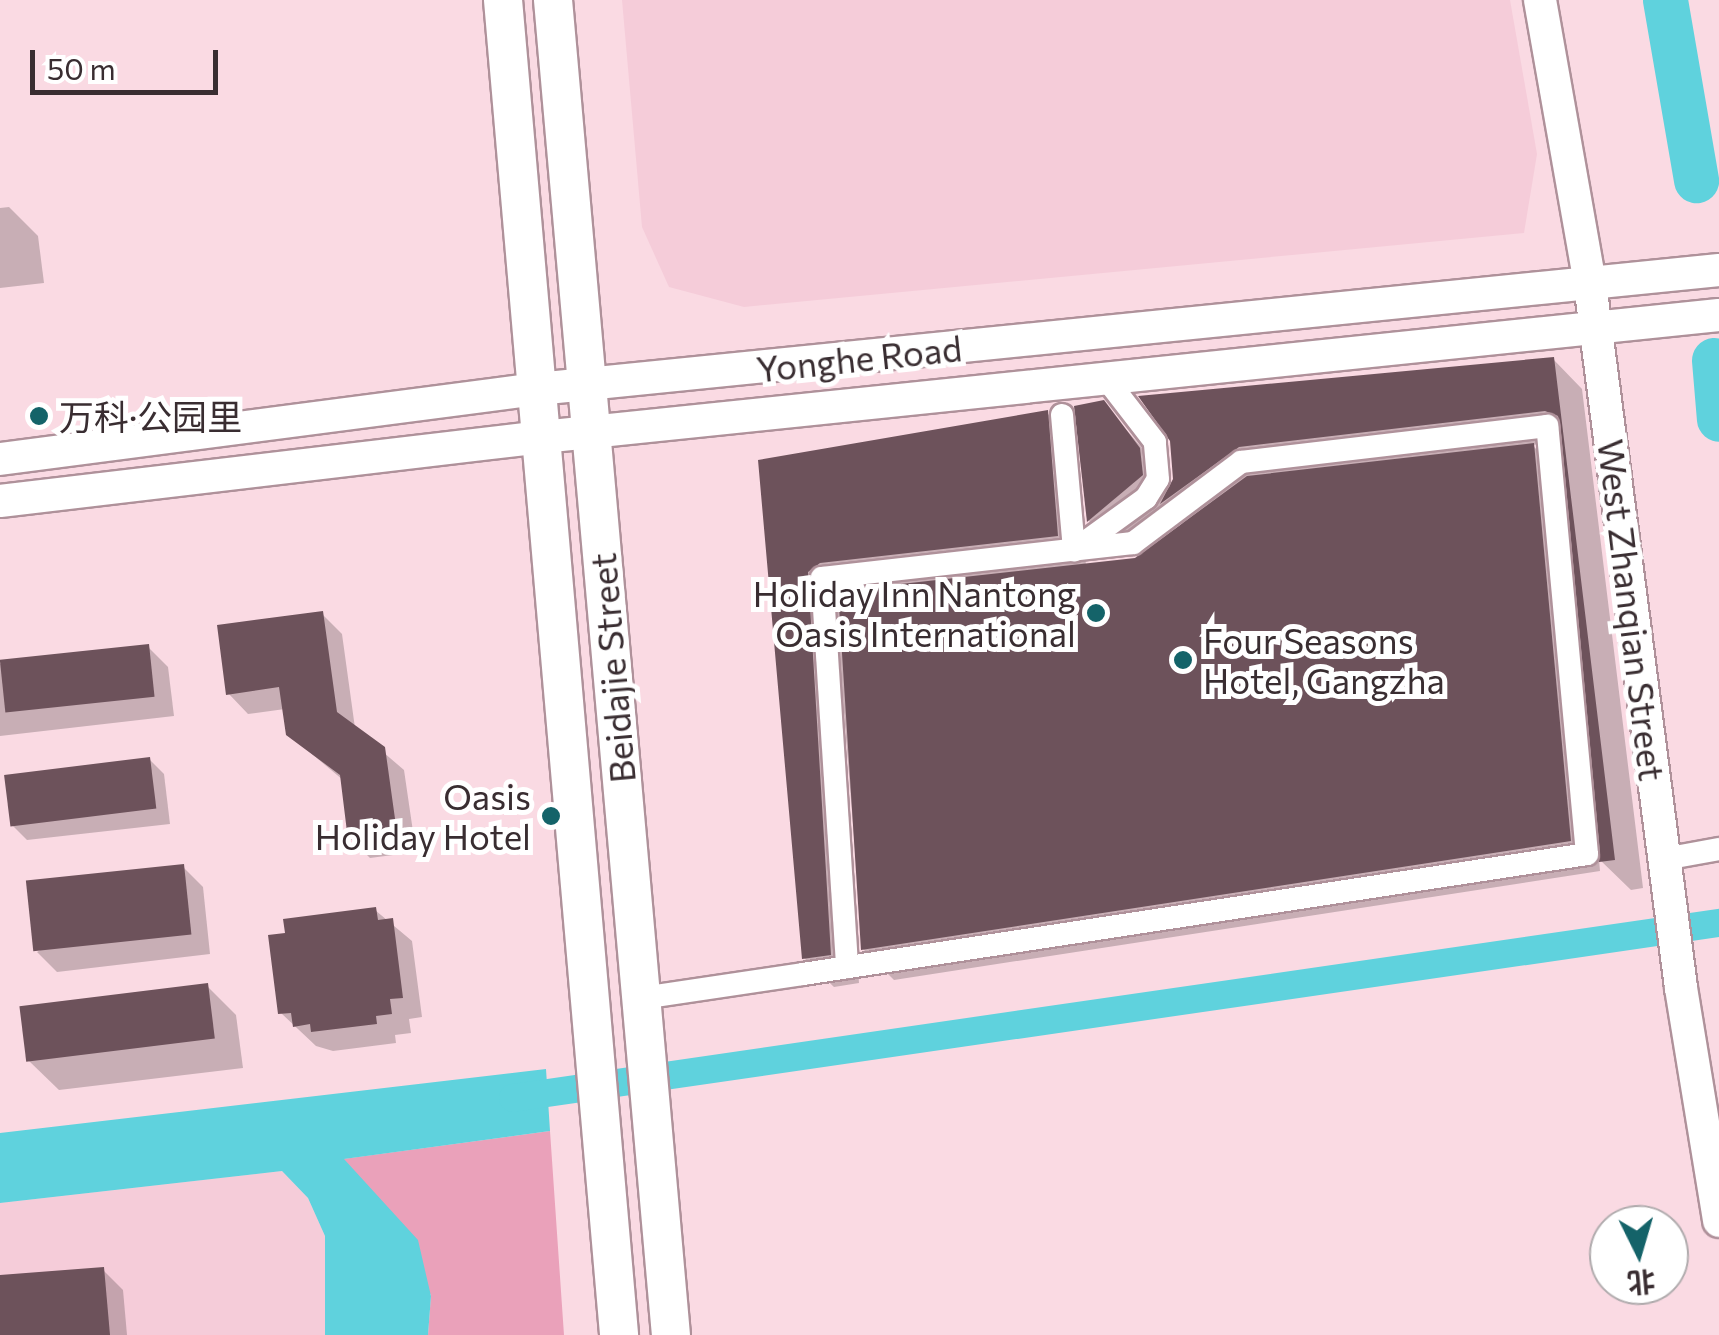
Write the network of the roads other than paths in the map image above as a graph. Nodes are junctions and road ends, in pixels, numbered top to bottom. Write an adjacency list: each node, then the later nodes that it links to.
1 (503, 0): 10 (main road, Beidajie Street)
2 (552, 0): 9 (main road, Beidajie Street)
3 (1540, 0): 5 (main road, West Zhanqian Street)
4 (1719, 270): 5 (main road, Yonghe Road)
5 (1590, 284): 7 (main road, West Zhanqian Street); 9 (main road, Yonghe Road)
6 (1719, 315): 7 (main road, Yonghe Road)
7 (1595, 329): 8 (main road, Yonghe Road); 18 (main road, West Zhanqian Street)
8 (1107, 380): 12 (main road, Yonghe Road); 16 (street)
9 (586, 386): 10 (main road, Yonghe Road); 12 (main road, Beidajie Street)
10 (536, 389): 13 (main road, Beidajie Street); 14 (main road, Yonghe Road)
11 (1062, 415): 16 (street)
12 (590, 433): 13 (main road, Yonghe Road); 20 (main road, Beidajie Street)
13 (542, 437): 15 (main road, Yonghe Road); 22 (main road, Beidajie Street)
14 (0, 459)
15 (0, 501)
16 (1074, 550): 19 (street); 19 (street)
17 (1719, 849): 18 (street)
18 (1666, 873): 21 (main road, West Zhanqian Street)
19 (848, 967): 20 (street)
20 (642, 998): 23 (main road, Beidajie Street)
21 (1719, 1221)
22 (619, 1335)
23 (672, 1335)

